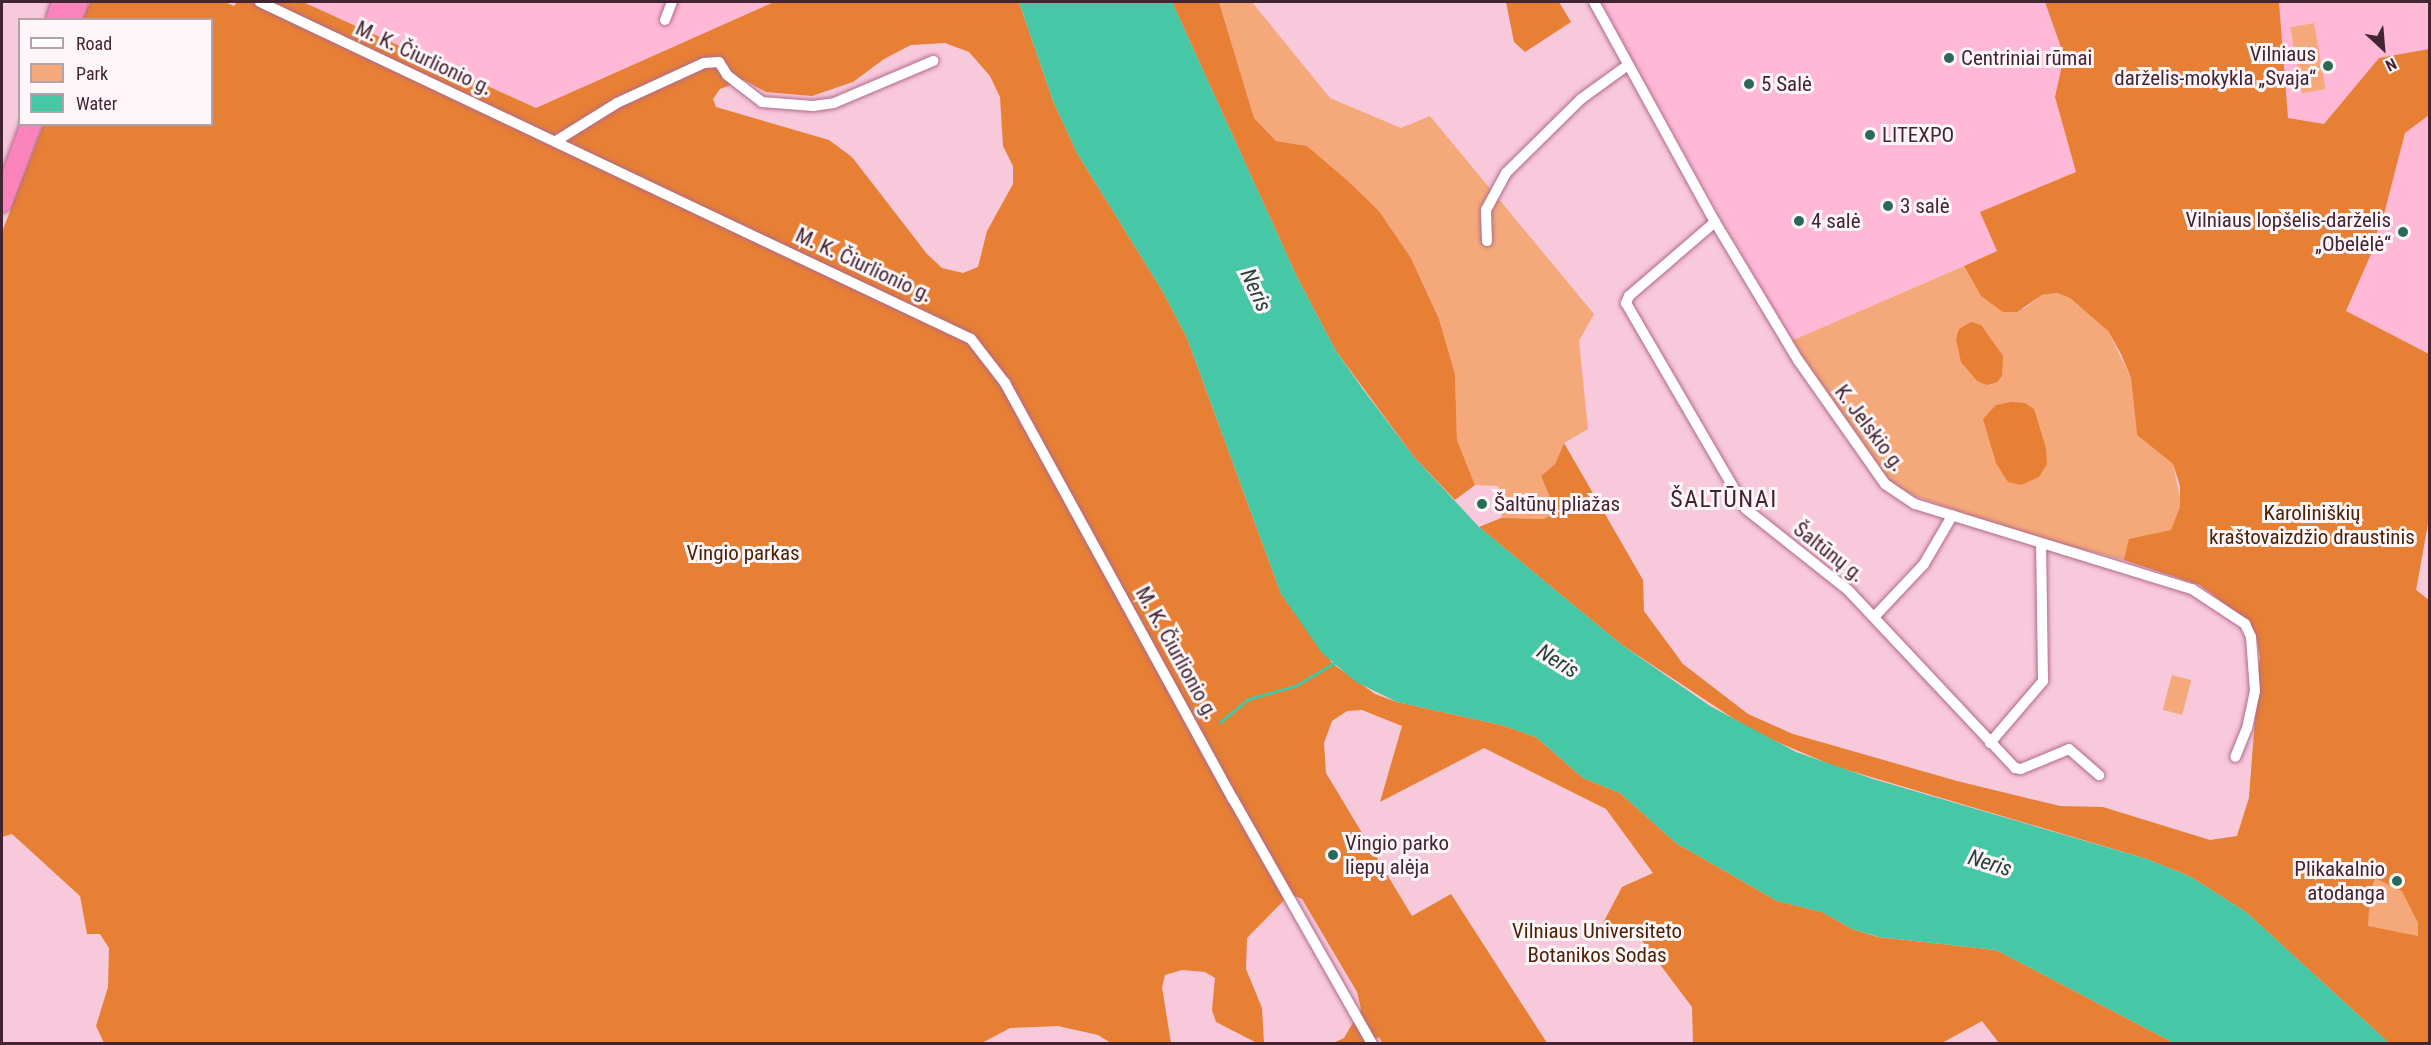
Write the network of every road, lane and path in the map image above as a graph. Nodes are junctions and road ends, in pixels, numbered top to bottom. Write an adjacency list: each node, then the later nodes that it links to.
1 (62, 2): 6 (highway)
2 (78, 2): 7 (highway)
3 (260, 2): 13 (street, M. K. Čiurlionio g.)
4 (672, 2): 8 (street)
5 (1594, 2): 10 (street, K. Jelskio g.)
6 (57, 18)
7 (72, 18)
8 (665, 20)
9 (933, 61): 13 (street)
10 (1628, 65): 16 (street, K. Jelskio g.); 17 (street)
11 (18, 123): 14 (highway)
12 (30, 126): 15 (highway)
13 (556, 141): 24 (street, M. K. Čiurlionio g.)
14 (2, 166)
15 (2, 202)
16 (1715, 222): 18 (street, K. Jelskio g.); 20 (street, Šaltūnų g.)
17 (1486, 241)
18 (1952, 516): 19 (street, K. Jelskio g.); 20 (street)
19 (2041, 544): 21 (street); 22 (street, K. Jelskio g.)
20 (1875, 616): 21 (street, Šaltūnų g.)
21 (1990, 743): 23 (street, Šaltūnų g.)
22 (2235, 757)
23 (2099, 775)
24 (1372, 1044)

